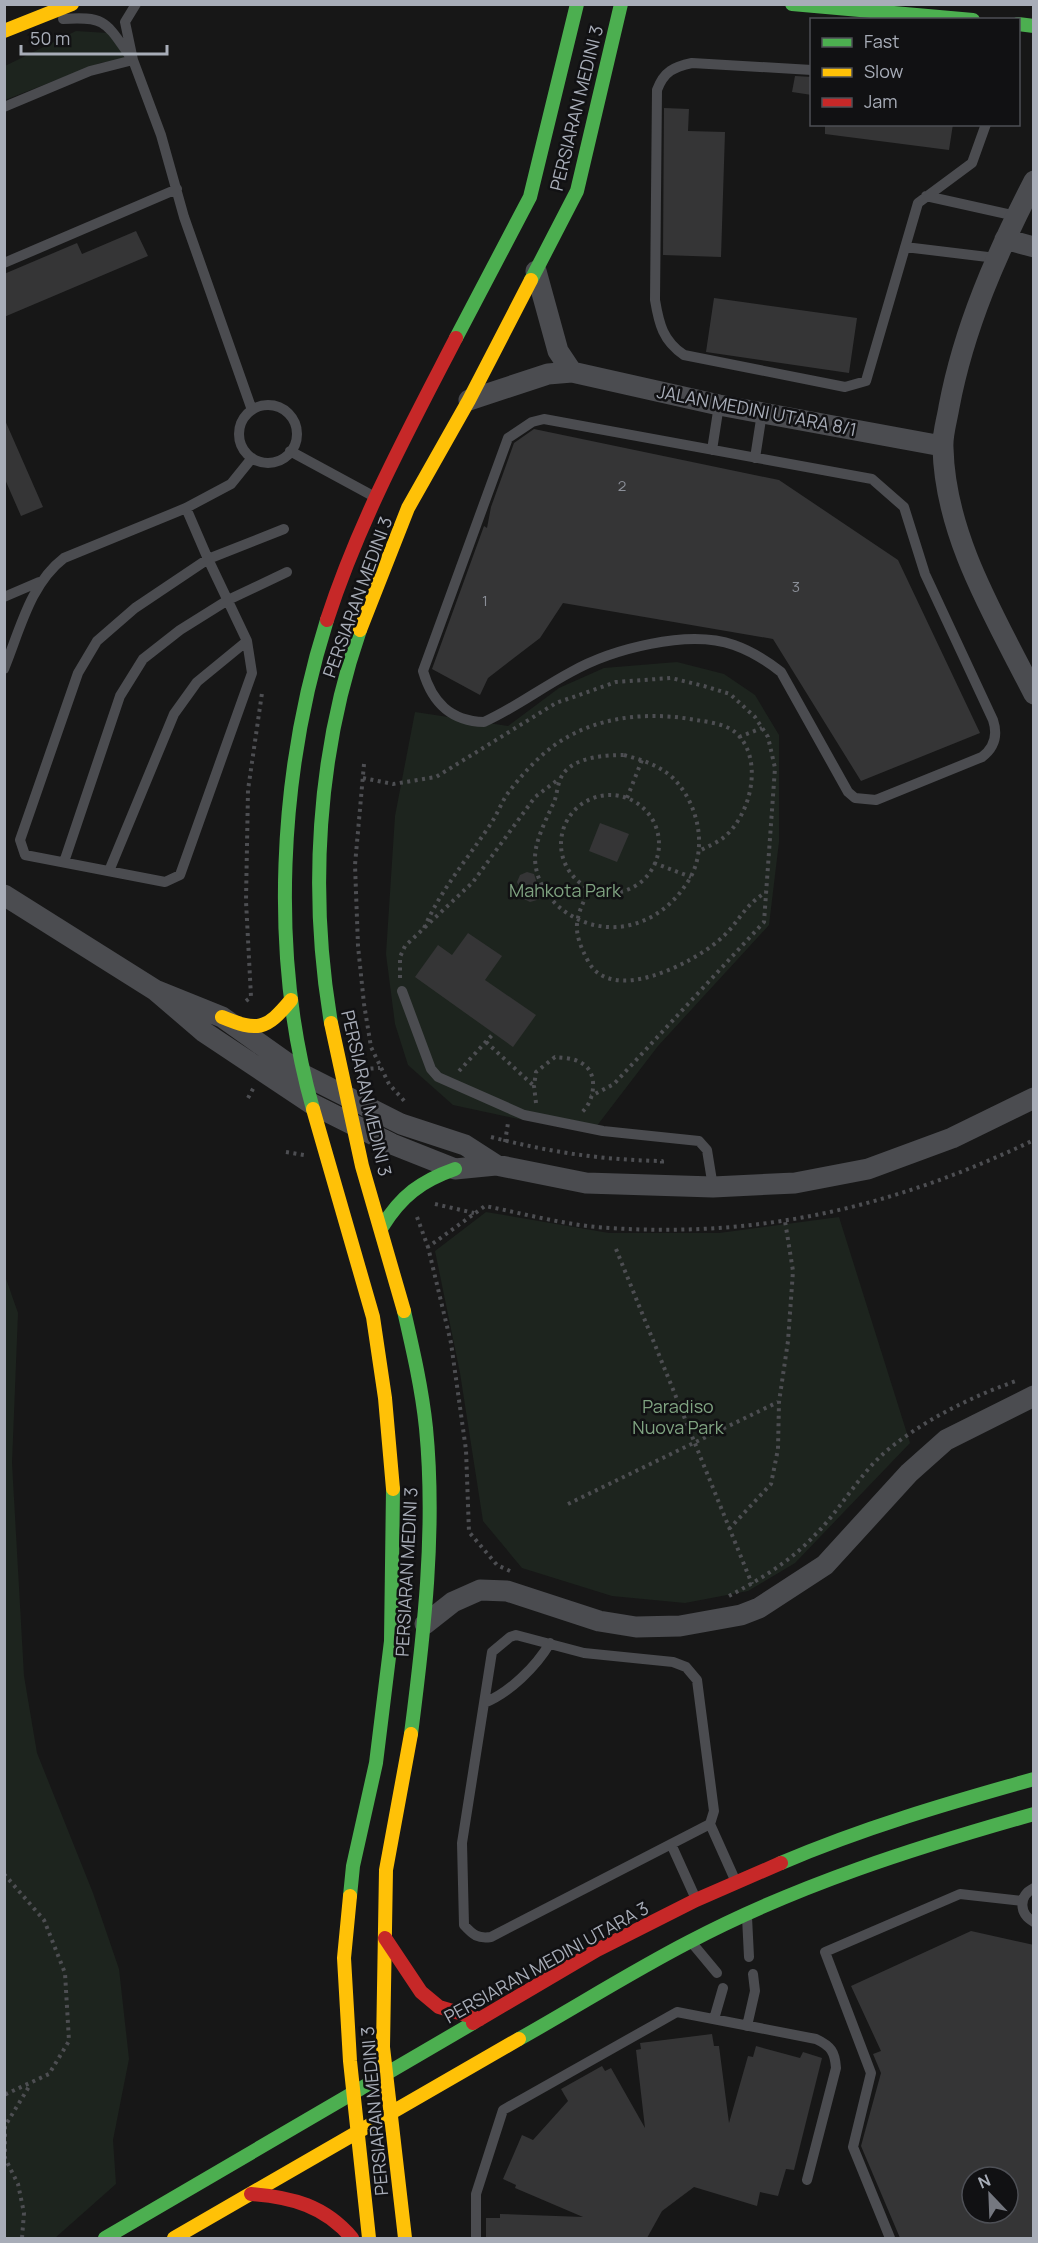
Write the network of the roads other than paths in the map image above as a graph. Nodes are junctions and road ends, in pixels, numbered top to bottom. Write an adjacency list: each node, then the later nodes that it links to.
1 (72, 4): 7 (street)
2 (136, 4): 9 (lane)
3 (577, 4): 33 (street, PERSIARAN MEDINI 3)
4 (621, 4): 22 (street, PERSIARAN MEDINI 3)
5 (792, 4): 6 (street)
6 (950, 18)
7 (28, 21): 8 (street); 9 (lane)
8 (4, 31)
9 (133, 60): 11 (lane); 14 (lane)
10 (810, 70): 18 (lane)
11 (4, 107)
12 (985, 126): 15 (lane)
13 (1034, 181): 16 (street)
14 (177, 189): 21 (lane); 26 (lane)
15 (926, 196): 16 (lane); 18 (lane)
16 (1016, 216): 17 (street)
17 (1005, 239): 19 (street); 20 (street)
18 (905, 247): 20 (lane)
19 (1034, 247)
20 (996, 258): 28 (street)
21 (4, 263)
22 (536, 271): 23 (street); 24 (street, PERSIARAN MEDINI 3)
23 (572, 372): 24 (street, JALAN MEDINI UTARA 8/1); 25 (street, JALAN MEDINI UTARA 8/1)
24 (469, 400): 52 (street, PERSIARAN MEDINI 3)
25 (719, 405): 27 (street, JALAN MEDINI UTARA 8/1); 29 (lane)
26 (252, 410): 30 (lane); 31 (lane)
27 (762, 413): 28 (street, JALAN MEDINI UTARA 8/1); 32 (lane)
28 (942, 446): 43 (street)
29 (712, 450): 32 (lane); 32 (lane)
30 (290, 452): 31 (lane); 33 (lane)
31 (252, 458): 34 (lane)
32 (756, 458)
33 (374, 496): 49 (street, PERSIARAN MEDINI 3)
34 (186, 508): 36 (lane); 38 (lane)
35 (284, 529): 36 (lane)
36 (208, 559): 40 (lane); 44 (lane)
37 (287, 572): 40 (lane)
38 (39, 582): 39 (lane); 42 (lane)
39 (4, 597)
40 (228, 600): 41 (lane); 44 (lane)
41 (247, 641): 45 (lane); 45 (lane)
42 (4, 669)
43 (1034, 694)
44 (64, 862): 45 (lane)
45 (109, 871)
46 (4, 895): 47 (street)
47 (155, 990): 50 (street); 54 (street)
48 (402, 991): 58 (lane)
49 (291, 1000): 50 (street); 51 (street, PERSIARAN MEDINI 3)
50 (222, 1017): 51 (street)
51 (304, 1075): 52 (street); 54 (street, PERSIARAN MEDINI 3)
52 (347, 1098): 55 (street, PERSIARAN MEDINI 3); 56 (street)
53 (1034, 1098): 58 (street)
54 (312, 1104): 55 (street); 84 (street, PERSIARAN MEDINI 3)
55 (354, 1125): 57 (street); 59 (street, PERSIARAN MEDINI 3)
56 (500, 1166): 57 (street); 58 (street)
57 (455, 1169): 59 (street)
58 (713, 1187)
59 (382, 1227): 61 (street, PERSIARAN MEDINI 3)
60 (1028, 1387): 61 (street)
61 (425, 1624): 74 (street, PERSIARAN MEDINI 3)
62 (550, 1643): 63 (lane); 63 (lane); 66 (lane)
63 (484, 1703): 67 (lane)
64 (1034, 1779): 68 (street, PERSIARAN MEDINI UTARA 3)
65 (1034, 1814): 72 (street)
66 (710, 1824): 67 (lane); 68 (lane)
67 (671, 1844): 70 (lane)
68 (736, 1882): 70 (street, PERSIARAN MEDINI UTARA 3)
69 (1034, 1888): 71 (lane)
70 (696, 1900): 80 (street, PERSIARAN MEDINI UTARA 3)
71 (1022, 1901): 73 (lane); 95 (lane)
72 (746, 1914): 75 (street); 76 (lane)
73 (1034, 1922)
74 (385, 1938): 80 (street); 83 (street, PERSIARAN MEDINI 3)
75 (690, 1941): 77 (lane); 85 (street)
76 (749, 1958)
77 (717, 1973)
78 (753, 1974): 82 (lane)
79 (723, 1988): 81 (lane)
80 (480, 2019): 83 (street, PERSIARAN MEDINI UTARA 3)
81 (714, 2019): 82 (lane); 94 (lane)
82 (747, 2026): 87 (lane)
83 (386, 2075): 84 (street, PERSIARAN MEDINI UTARA 3); 85 (street, PERSIARAN MEDINI 3)
84 (353, 2094): 86 (street, PERSIARAN MEDINI 3); 89 (street, PERSIARAN MEDINI UTARA 3)
85 (391, 2112): 86 (street); 93 (street, PERSIARAN MEDINI 3)
86 (357, 2131): 88 (street); 92 (street, PERSIARAN MEDINI 3)
87 (807, 2180)
88 (251, 2194): 90 (street); 91 (street)
89 (105, 2238)
90 (174, 2238)
91 (352, 2238)
92 (369, 2238)
93 (405, 2238)
94 (476, 2238)
95 (890, 2238)

